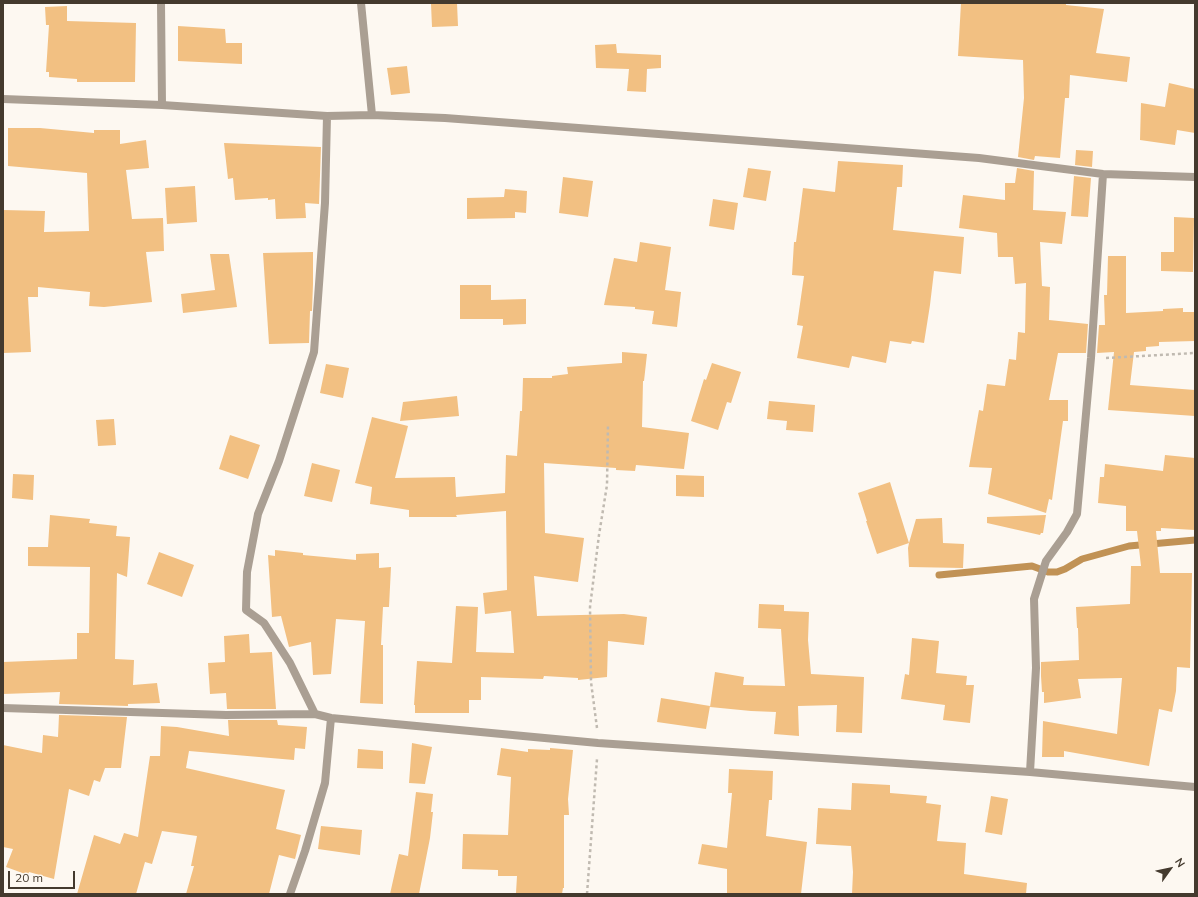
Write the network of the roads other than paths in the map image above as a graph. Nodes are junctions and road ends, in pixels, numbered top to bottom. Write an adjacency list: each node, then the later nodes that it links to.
1 (160, 3): 4 (street)
2 (361, 3): 5 (street)
3 (3, 99): 4 (street)
4 (162, 105): 6 (street)
5 (372, 115): 6 (street); 7 (street)
6 (327, 116): 10 (street)
7 (1103, 174): 8 (street); 12 (street)
8 (1195, 177)
9 (3, 708): 10 (street)
10 (315, 714): 11 (street)
11 (331, 718): 12 (street); 14 (street)
12 (1030, 772): 13 (street)
13 (1195, 787)
14 (290, 894)

